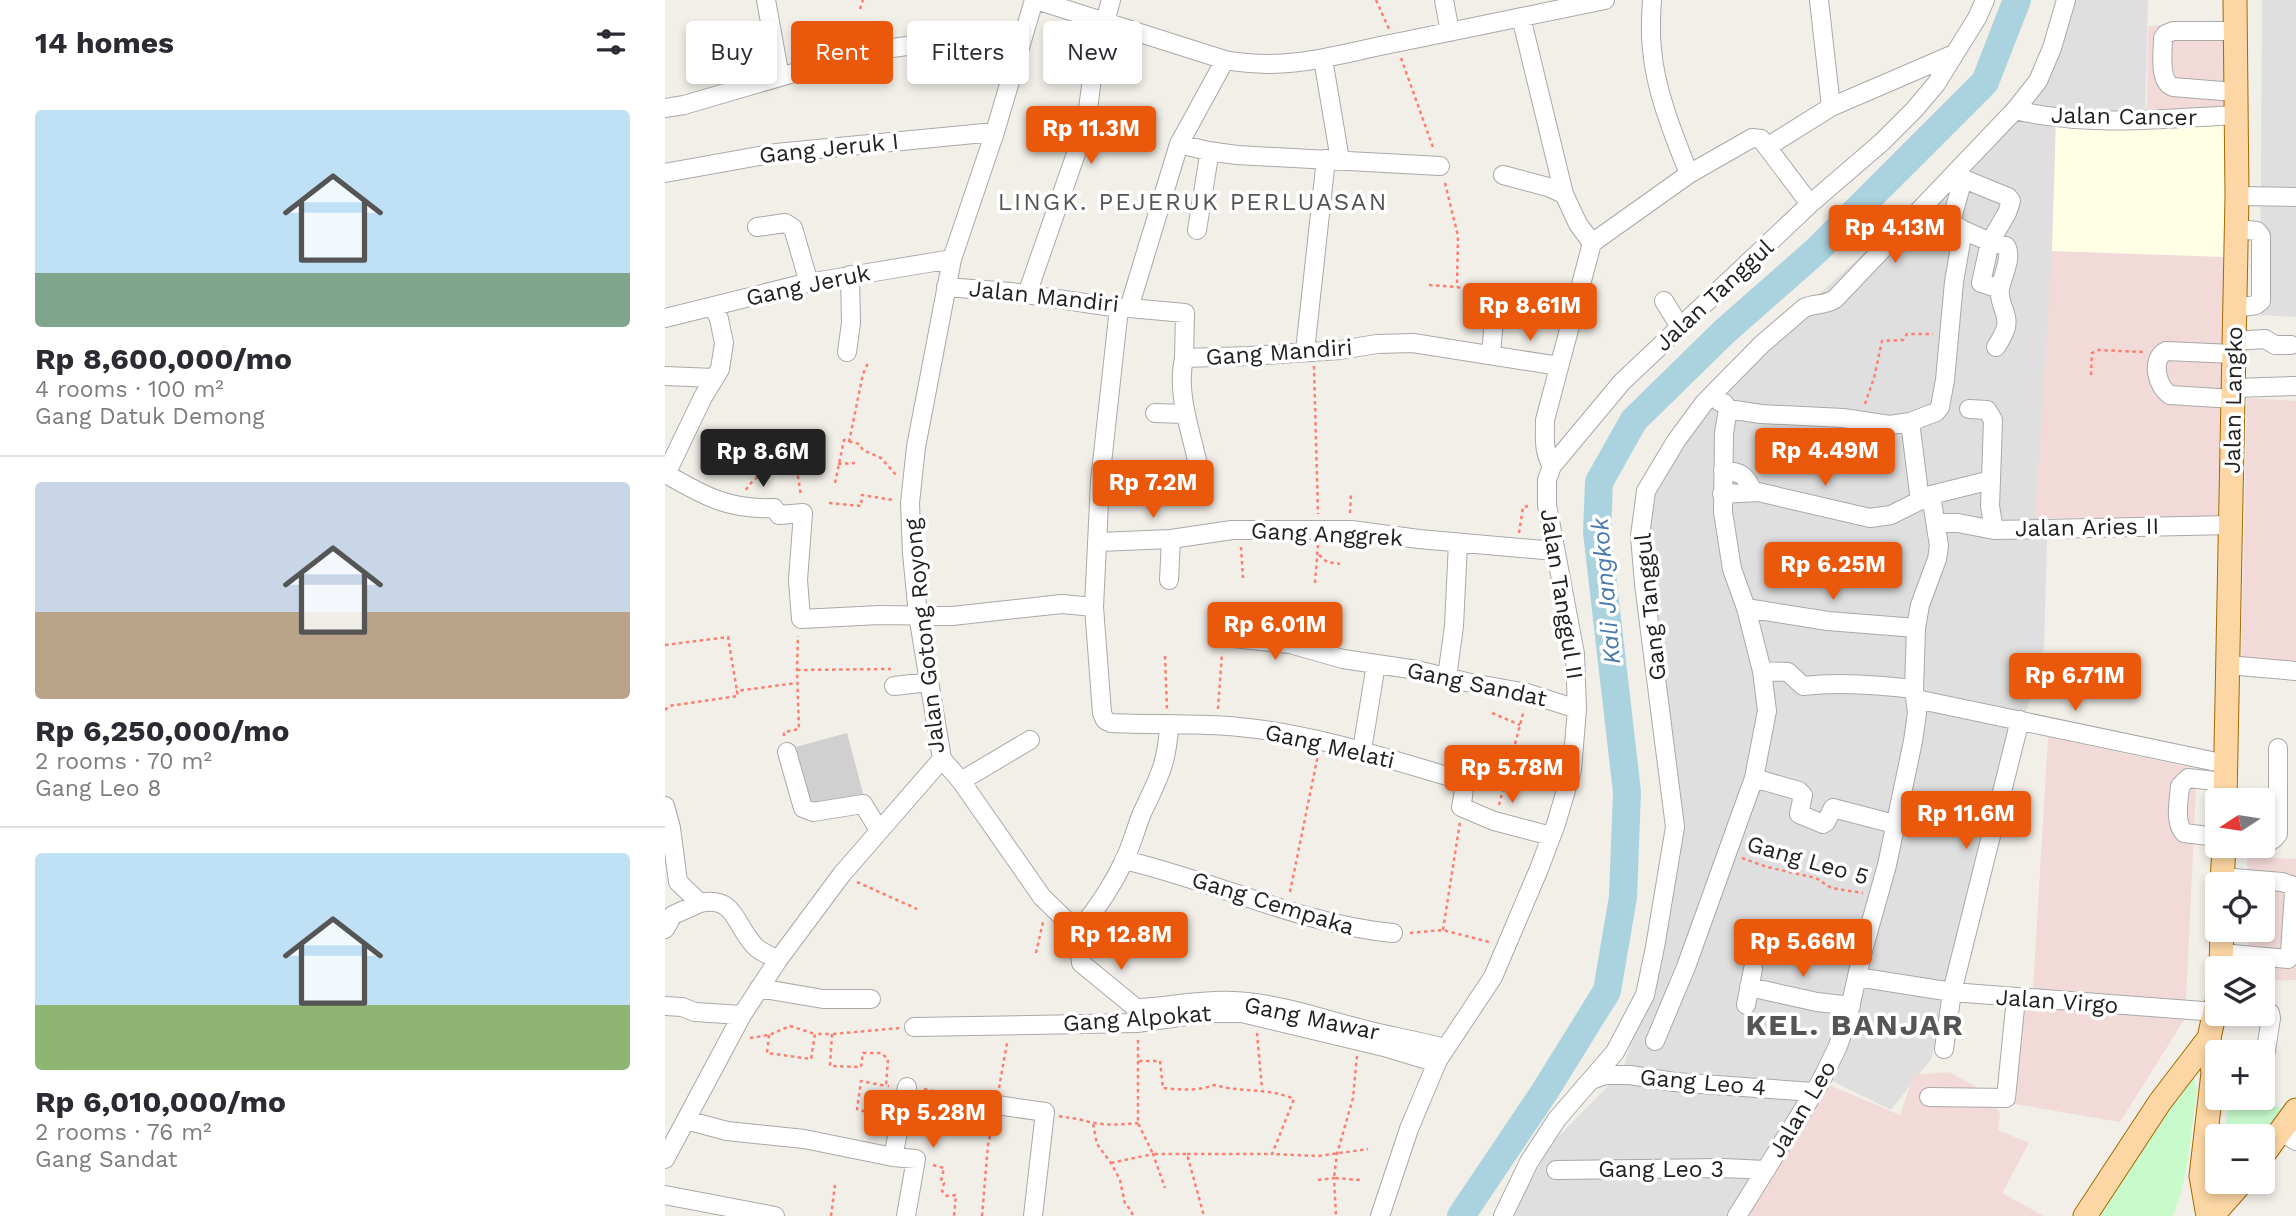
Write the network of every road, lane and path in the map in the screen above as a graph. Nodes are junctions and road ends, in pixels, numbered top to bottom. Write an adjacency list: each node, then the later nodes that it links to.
1 (766, 0): 26 (street)
2 (863, 0): 13 (path)
3 (1035, 0): 15 (street, Jalan Gotong Royong); 16 (street)
4 (1111, 0): 17 (street)
5 (1376, 0): 21 (path)
6 (1444, 0): 19 (street)
7 (1605, 0): 14 (street)
8 (1652, 0): 41 (street)
9 (1819, 0): 30 (street)
10 (1985, 0): 23 (street, Jalan Tanggul)
11 (2066, 0): 32 (street, Gang Tanggul)
12 (2235, 0): 18 (main road, Jalan Langko)
13 (860, 9)
14 (1521, 17): 19 (street); 44 (street)
15 (1028, 21)
16 (1102, 21)
17 (1105, 21)
18 (2235, 31): 29 (main road, Jalan Langko); 29 (street)
19 (1450, 32): 21 (street)
20 (1142, 34): 24 (street)
21 (1394, 43): 25 (street); 39 (path)
22 (907, 46): 26 (street)
23 (1954, 54): 30 (street); 47 (street, Jalan Tanggul)
24 (1225, 60): 25 (street); 35 (street, Jalan Mandiri)
25 (1323, 60): 38 (street)
26 (780, 77): 31 (street)
27 (1009, 84): 34 (street, Jalan Gotong Royong)
28 (1091, 84): 58 (street)
29 (2235, 92): 33 (main road, Jalan Langko)
30 (1831, 107): 36 (street)
31 (665, 108)
32 (2015, 110): 33 (street, Jalan Cancer); 43 (street, Gang Tanggul)
33 (2234, 115): 45 (main road, Jalan Langko)
34 (995, 132): 40 (street, Gang Jeruk I); 53 (street, Jalan Gotong Royong)
35 (1179, 144): 37 (street); 62 (street, Jalan Mandiri)
36 (1767, 148): 41 (street); 47 (street)
37 (1208, 151): 38 (street); 49 (street)
38 (1333, 159): 39 (street); 69 (street)
39 (1440, 166): 57 (path)
40 (665, 173)
41 (1689, 174): 52 (street)
42 (1503, 175): 44 (street)
43 (1958, 177): 50 (street); 51 (street); 81 (street, Gang Tanggul)
44 (1564, 194): 52 (street)
45 (2237, 196): 46 (street); 68 (main road, Jalan Langko)
46 (2296, 197)
47 (1810, 204): 64 (street, Jalan Tanggul)
48 (757, 227): 55 (street)
49 (1197, 230)
50 (1963, 230): 51 (street); 65 (street)
51 (1990, 242): 67 (street)
52 (1592, 243): 75 (street, Jalan Tanggul II)
53 (951, 259): 54 (street, Gang Jeruk); 56 (street, Jalan Gotong Royong)
54 (850, 275): 55 (street, Gang Jeruk); 70 (street)
55 (809, 283): 61 (street, Gang Jeruk)
56 (946, 287): 58 (street, Jalan Mandiri); 93 (street, Jalan Gotong Royong)
57 (1457, 287)
58 (1027, 294): 62 (street, Jalan Mandiri)
59 (1496, 297): 71 (street)
60 (1664, 301): 64 (street)
61 (713, 306): 63 (street, Gang Jeruk); 78 (street)
62 (1124, 308): 73 (street, Gang Mandiri); 112 (street)
63 (665, 318)
64 (1680, 327): 91 (street, Jalan Tanggul)
65 (1949, 334): 85 (path); 86 (street)
66 (2291, 345): 68 (street)
67 (1996, 347)
68 (2234, 347): 72 (street); 80 (main road, Jalan Langko)
69 (1310, 351): 71 (street, Gang Mandiri); 73 (street, Gang Mandiri); 110 (path)
70 (847, 352)
71 (1483, 353): 75 (street, Gang Mandiri)
72 (2161, 353): 76 (path); 80 (street)
73 (1184, 358): 84 (street)
74 (868, 363): 87 (path)
75 (1559, 366): 91 (street, Jalan Tanggul II)
76 (2091, 375)
77 (665, 376): 78 (street)
78 (714, 378): 103 (street)
79 (2296, 386): 80 (street)
80 (2234, 393): 106 (main road, Jalan Langko)
81 (1717, 404): 85 (street); 92 (street); 202 (street, Gang Tanggul)
82 (1969, 409): 94 (street, Jalan Aries II)
83 (1154, 413): 84 (street)
84 (1187, 414): 90 (street)
85 (1860, 420): 86 (street)
86 (1910, 422): 99 (street, Jalan Leo)
87 (849, 442): 89 (path); 93 (path)
88 (855, 463): 89 (path)
89 (838, 464): 95 (path)
90 (1198, 465)
91 (1552, 466): 102 (street, Jalan Tanggul II)
92 (1723, 471): 96 (street); 98 (street)
93 (913, 478): 101 (street, Jalan Gotong Royong)
94 (1991, 480): 99 (street); 109 (street, Jalan Aries II)
95 (835, 483)
96 (1753, 492): 98 (street); 99 (street)
97 (1351, 493): 108 (path)
98 (1722, 494): 121 (street)
99 (1926, 498): 105 (street, Jalan Leo)
100 (829, 503): 101 (path)
101 (910, 503): 122 (street, Jalan Gotong Royong)
102 (1547, 505): 114 (path); 115 (street, Jalan Tanggul II)
103 (738, 506): 104 (street); 104 (path)
104 (803, 513): 123 (street)
105 (1937, 523): 109 (street); 124 (street, Jalan Leo)
106 (2231, 524): 109 (street, Jalan Aries II); 129 (main road, Jalan Langko)
107 (1241, 530): 110 (street, Gang Anggrek); 111 (street, Gang Anggrek); 117 (path)
108 (1351, 530): 110 (street, Gang Anggrek); 113 (street, Gang Anggrek)
109 (1994, 530)
110 (1317, 531)
111 (1171, 539): 112 (street, Gang Anggrek); 118 (street)
112 (1099, 542): 120 (street)
113 (1458, 543): 114 (street, Gang Anggrek); 134 (street)
114 (1517, 547): 115 (street, Gang Anggrek)
115 (1555, 551): 139 (street, Jalan Tanggul II)
116 (1340, 564): 119 (path)
117 (1243, 578)
118 (1168, 580)
119 (1315, 583)
120 (1094, 607): 122 (street); 143 (street, Gang Melati)
121 (1746, 608): 124 (street); 151 (street)
122 (918, 615): 123 (street); 135 (street, Jalan Gotong Royong)
123 (801, 619): 130 (path)
124 (1916, 628): 138 (street, Jalan Leo)
125 (1224, 637): 128 (street, Gang Sandat); 144 (path)
126 (665, 645): 137 (path)
127 (1165, 656): 143 (path)
128 (1376, 664): 134 (street, Gang Sandat); 148 (street, Gang Sandat)
129 (2227, 665): 132 (street); 153 (main road, Jalan Langko)
130 (796, 670): 133 (path); 136 (path)
131 (1762, 671): 138 (street)
132 (2296, 671)
133 (896, 677): 135 (street)
134 (1447, 677): 139 (street, Gang Sandat)
135 (929, 682): 150 (street, Jalan Gotong Royong)
136 (797, 683): 137 (path); 149 (path)
137 (737, 691): 140 (path)
138 (1915, 694): 142 (street); 157 (street, Jalan Leo)
139 (1577, 709): 159 (street, Jalan Tanggul II)
140 (665, 710)
141 (1492, 713): 156 (path)
142 (2020, 720): 153 (street); 181 (street)
143 (1169, 726): 144 (street, Gang Melati); 163 (street)
144 (1217, 727): 146 (street, Gang Melati)
145 (1030, 740): 152 (street)
146 (1322, 741): 148 (street, Gang Melati); 170 (path)
147 (2278, 748): 161 (street)
148 (1362, 751): 155 (street, Gang Melati)
149 (787, 752): 158 (street)
150 (942, 759): 152 (street); 158 (street, Jalan Gotong Royong)
151 (1754, 778): 157 (street); 162 (street)
152 (961, 780): 168 (street)
153 (2225, 782): 160 (street)
154 (665, 806): 167 (street)
155 (1461, 807): 156 (street); 172 (path)
156 (1495, 821): 159 (street)
157 (1894, 824): 166 (street, Jalan Leo)
158 (879, 830): 164 (street, Jalan Gotong Royong)
159 (1551, 836): 175 (street, Jalan Tanggul II)
160 (2205, 836)
161 (2275, 838)
162 (1727, 853): 166 (path, Gang Leo 5); 197 (street)
163 (1125, 860): 170 (street, Gang Cempaka); 173 (street)
164 (842, 874): 169 (path); 178 (street, Jalan Gotong Royong)
165 (2275, 881): 177 (street)
166 (1880, 896): 179 (street, Jalan Leo)
167 (700, 903): 171 (street); 178 (street)
168 (1050, 906): 173 (street); 176 (path)
169 (917, 909)
170 (1286, 909): 174 (street, Gang Cempaka)
171 (665, 929)
172 (1443, 930): 174 (path); 175 (path)
173 (1078, 932): 190 (street)
174 (1393, 933)
175 (1506, 947): 200 (street, Jalan Tanggul II)
176 (1035, 953)
177 (2275, 959)
178 (778, 960): 180 (street, Jalan Gotong Royong)
179 (1857, 976): 181 (street, Jalan Virgo); 186 (street, Jalan Leo)
180 (759, 988): 183 (street); 189 (street, Jalan Gotong Royong)
181 (1952, 992): 182 (street, Jalan Virgo); 199 (street)
182 (2015, 998): 187 (street, Jalan Virgo); 207 (street)
183 (870, 999)
184 (1746, 1005): 186 (street)
185 (665, 1006): 189 (street)
186 (1851, 1006): 205 (street, Jalan Leo)
187 (2205, 1006)
188 (1255, 1009): 190 (street, Gang Alpokat); 191 (street, Gang Alpokat); 204 (path)
189 (742, 1015): 212 (street, Jalan Gotong Royong)
190 (1136, 1016): 193 (street, Gang Alpokat); 201 (path)
191 (1316, 1024): 198 (street, Gang Alpokat); 200 (street, Gang Mawar)
192 (2212, 1026): 196 (main road)
193 (914, 1027): 195 (path)
194 (815, 1034): 194 (path); 195 (path)
195 (832, 1034): 203 (path)
196 (2209, 1038): 246 (main road)
197 (1655, 1041)
198 (1359, 1042): 200 (street, Gang Alpokat); 221 (path)
199 (1944, 1049)
200 (1440, 1055): 243 (street, Jalan Tanggul II)
201 (1139, 1061): 204 (path); 213 (path)
202 (1594, 1079): 205 (street, Gang Leo 4); 244 (street, Gang Tanggul)
203 (907, 1087): 206 (path); 222 (street)
204 (1262, 1089): 220 (path)
205 (1813, 1092): 227 (street, Jalan Leo)
206 (952, 1094): 208 (path); 215 (path)
207 (1929, 1097)
208 (997, 1105): 211 (street)
209 (2210, 1110): 247 (main road)
210 (2296, 1110): 216 (main road)
211 (1045, 1112): 214 (path); 239 (street)
212 (686, 1120): 222 (street); 223 (street, Jalan Gotong Royong)
213 (1138, 1123): 214 (path); 218 (path)
214 (1093, 1125): 224 (path)
215 (963, 1135)
216 (2288, 1136)
217 (1369, 1149): 221 (path)
218 (1153, 1154): 219 (path); 224 (path); 232 (path)
219 (1187, 1154): 220 (path); 241 (path)
220 (1272, 1154): 221 (path)
221 (1337, 1154): 228 (path)
222 (893, 1157): 237 (street)
223 (665, 1160)
224 (1111, 1163): 240 (path)
225 (944, 1168): 238 (path)
226 (1556, 1170): 227 (street, Gang Leo 3)
227 (1766, 1170): 245 (street, Jalan Leo)
228 (1334, 1178): 229 (path); 230 (path); 242 (path)
229 (1318, 1180)
230 (1361, 1180)
231 (835, 1185): 236 (path)
232 (1165, 1188)
233 (2231, 1194): 247 (main road)
234 (665, 1195): 235 (street)
235 (775, 1216)
236 (831, 1216)
237 (906, 1216)
238 (954, 1216)
239 (1033, 1216)
240 (1133, 1216)
241 (1204, 1216)
242 (1336, 1216)
243 (1380, 1216)
244 (1503, 1216)
245 (1737, 1216)
246 (2085, 1216)
247 (2210, 1216)

